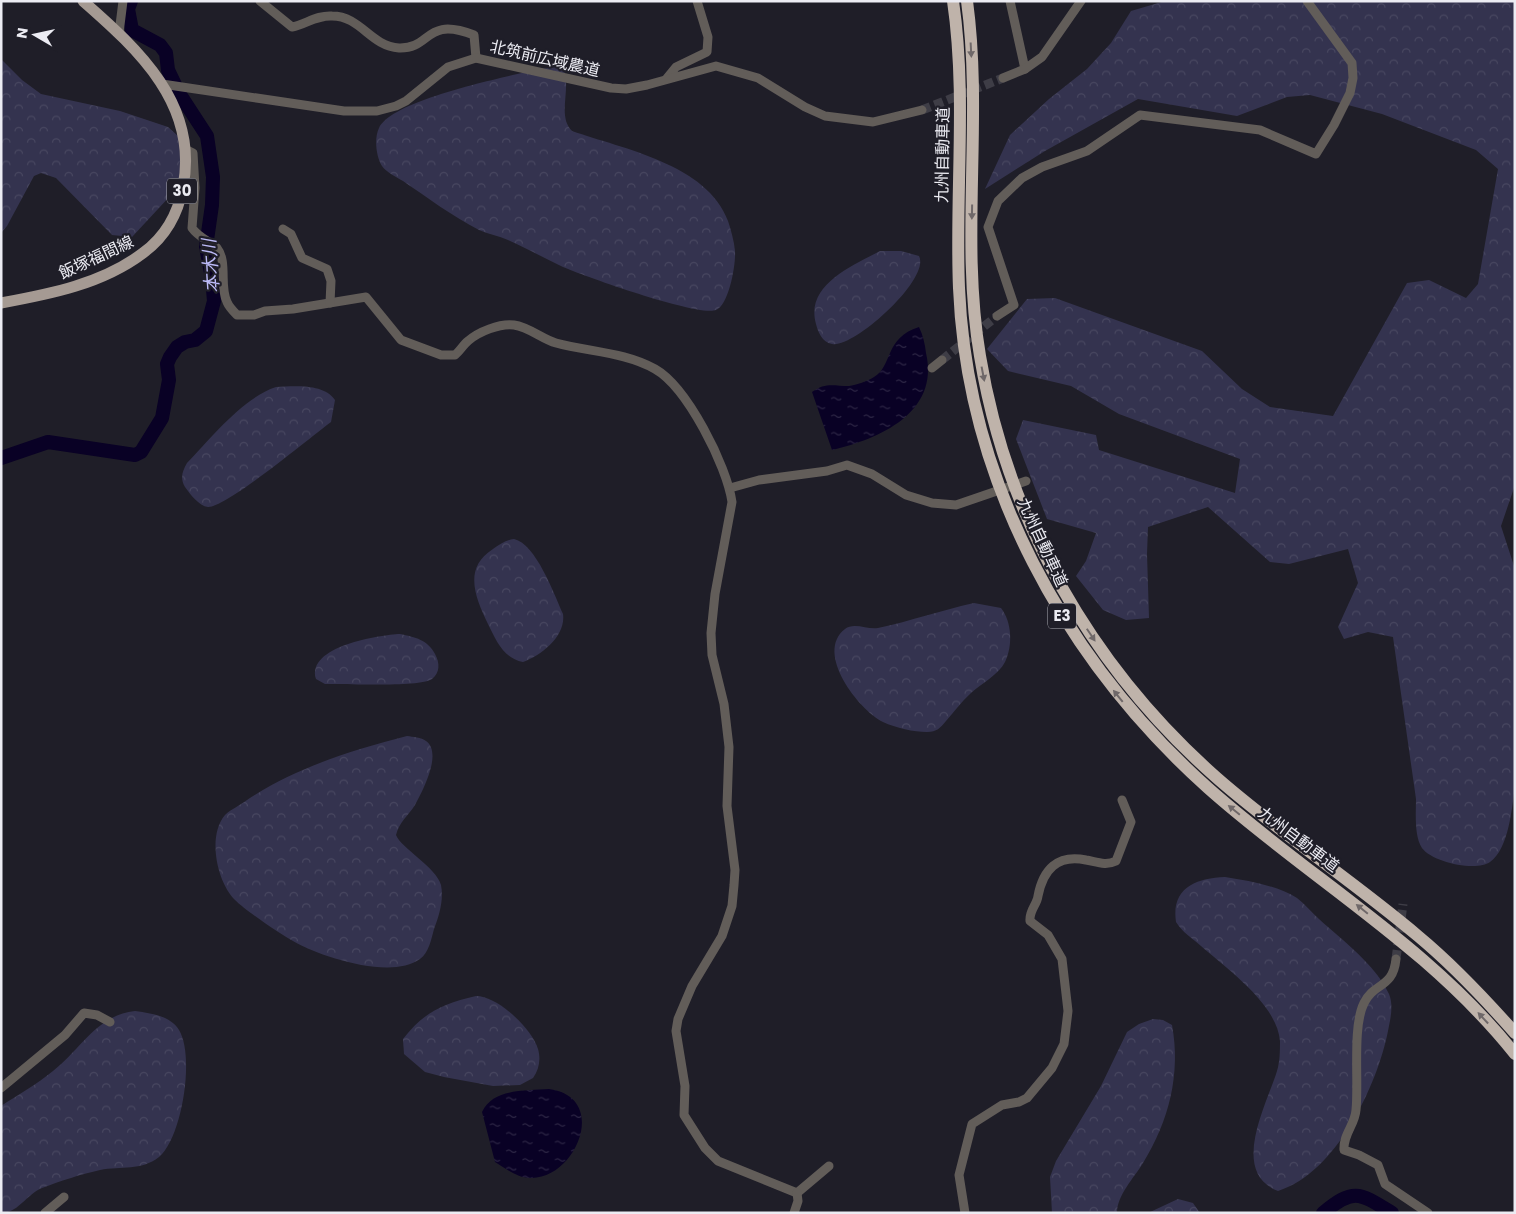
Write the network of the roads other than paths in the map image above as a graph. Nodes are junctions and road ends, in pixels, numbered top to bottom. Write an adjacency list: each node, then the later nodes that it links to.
1 (83, 1): 10 (main road, 飯塚福間線 / 30)
2 (124, 1): 10 (street)
3 (260, 1): 11 (street)
4 (697, 1): 13 (street)
5 (954, 1): 30 (highway, 九州自動車道 / E3, one-way to 5)
6 (967, 1): 29 (highway, 九州自動車道 / E3, one-way to 29)
7 (1010, 1): 12 (street)
8 (1080, 1): 12 (street)
9 (1307, 1): 21 (street)
10 (119, 33): 15 (main road, 飯塚福間線 / 30)
11 (476, 58): 13 (street, 北筑前広域農道); 15 (street, 北筑前広域農道)
12 (1025, 69): 14 (street)
13 (667, 78): 16 (street, 北筑前広域農道)
14 (1003, 78)
15 (168, 85): 17 (main road, 飯塚福間線 / 30)
16 (922, 110)
17 (187, 150): 19 (main road, 飯塚福間線 / 30); 20 (street)
18 (283, 229): 20 (street)
19 (1, 303)
20 (330, 303): 25 (street)
21 (996, 316)
22 (942, 360): 23 (street)
23 (932, 368)
24 (1026, 481): 25 (street)
25 (730, 488): 33 (street)
26 (1122, 800): 37 (street)
27 (1396, 958): 38 (street)
28 (110, 1022): 31 (street)
29 (1515, 1033)
30 (1515, 1054)
31 (1, 1088)
32 (829, 1166): 33 (street)
33 (797, 1192): 36 (street)
34 (64, 1197): 35 (street)
35 (45, 1213)
36 (794, 1213)
37 (965, 1213)
38 (1428, 1213)

